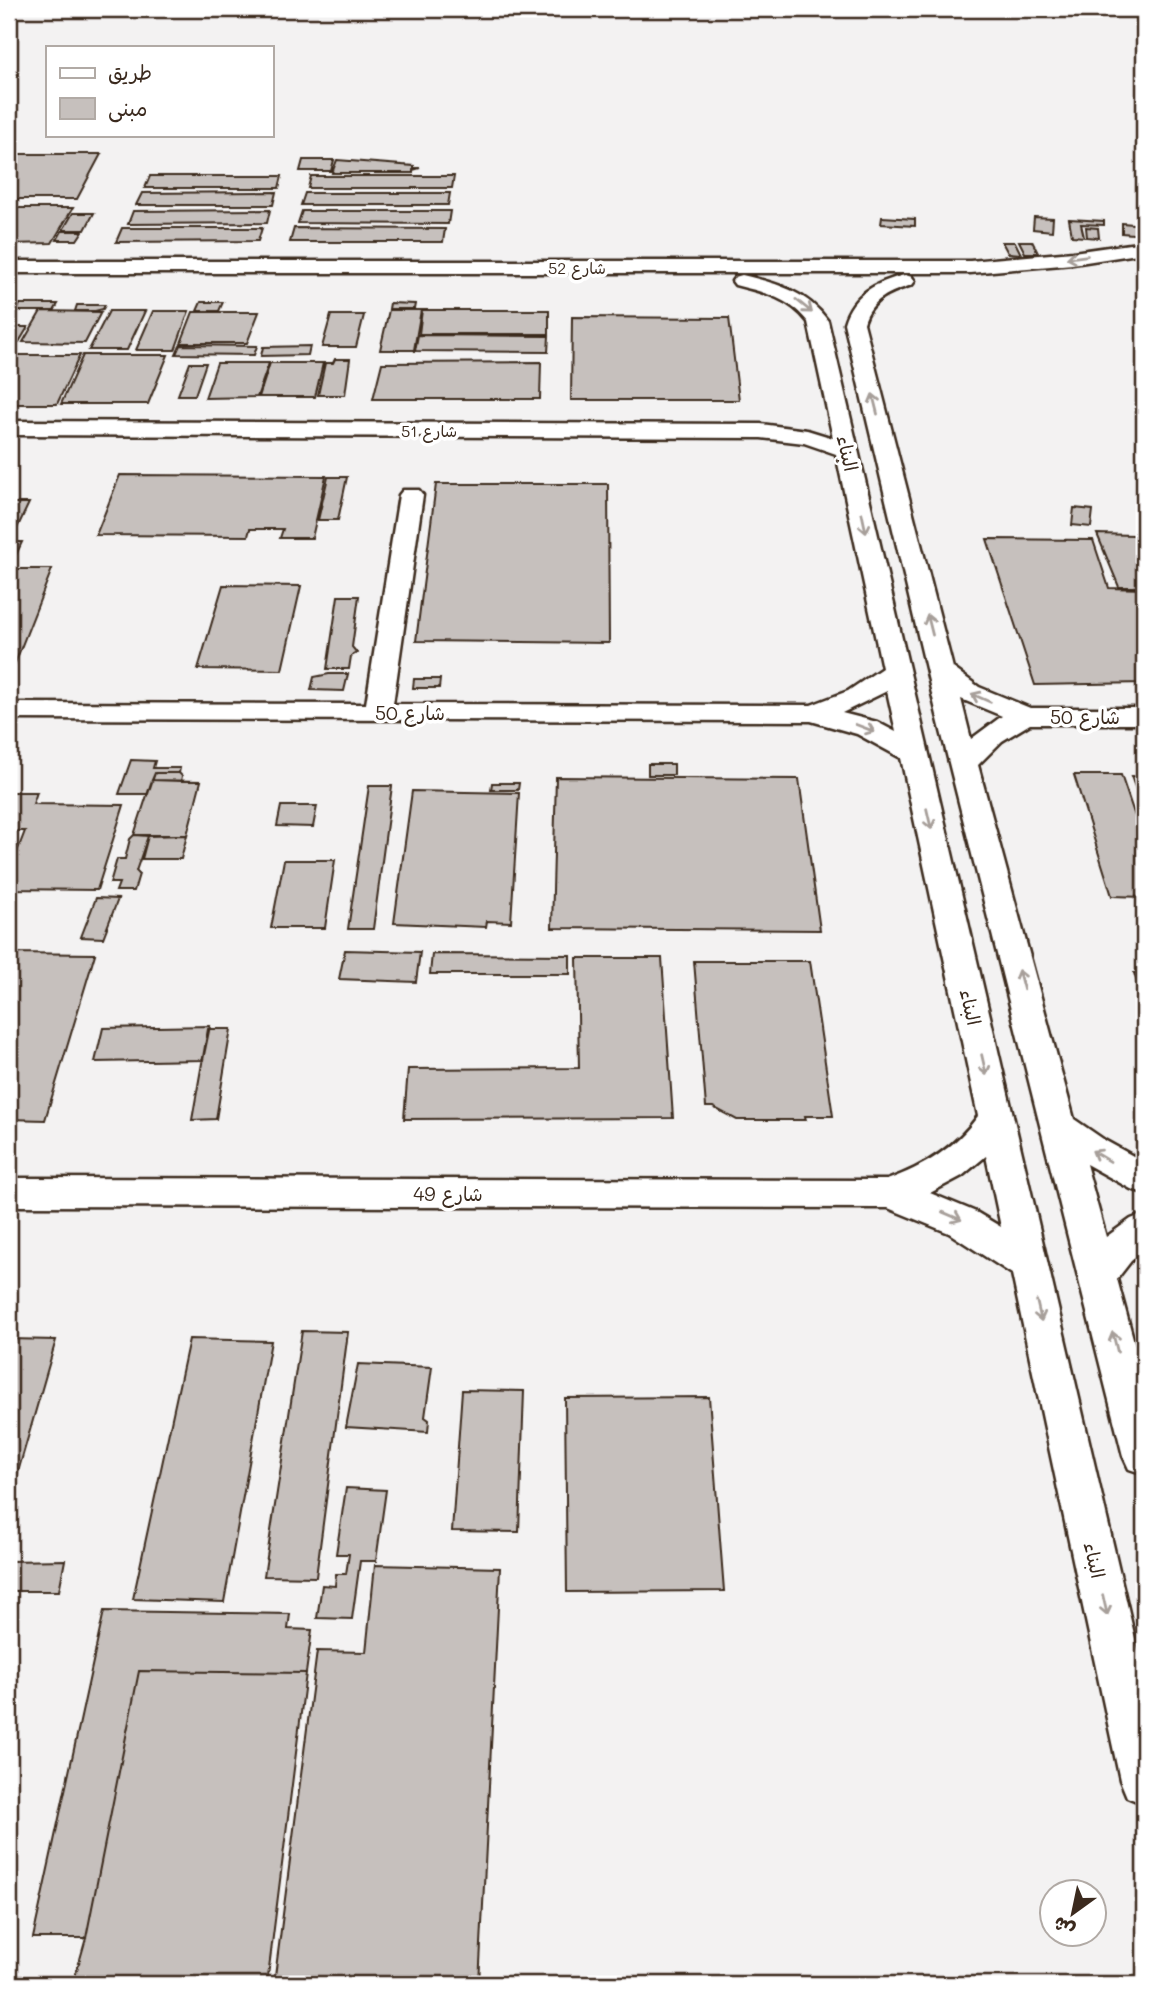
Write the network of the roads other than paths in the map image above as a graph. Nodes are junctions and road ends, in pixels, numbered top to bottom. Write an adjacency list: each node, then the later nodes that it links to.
1 (1144, 247): 3 (street, شارع 52, one-way to 3)
2 (1144, 264): 6 (street, شارع 52)
3 (9, 267)
4 (9, 279): 5 (street, شارع 52)
5 (742, 281): 6 (street, شارع 52); 8 (street, البناء, one-way to 8)
6 (905, 281): 11 (street, البناء, one-way to 6)
7 (9, 428): 8 (street, شارع 51)
8 (848, 450): 10 (street, البناء, one-way to 10)
9 (411, 495): 13 (street)
10 (896, 670): 14 (street, شارع 50); 17 (street, البناء)
11 (941, 672): 15 (street, شارع 50, one-way to 11); 18 (street, البناء)
12 (9, 711): 13 (street, شارع 50)
13 (378, 712): 14 (street, شارع 50)
14 (812, 713): 17 (street, شارع 50, one-way to 17)
15 (1026, 716): 16 (street, شارع 50); 18 (street, شارع 50)
16 (1144, 716)
17 (914, 752): 19 (street, البناء, one-way to 19)
18 (964, 764): 20 (street, البناء, one-way to 18)
19 (996, 1118): 23 (street, شارع 49); 25 (street, البناء)
20 (1061, 1128): 21 (street, one-way to 20); 26 (street, البناء)
21 (1144, 1180)
22 (9, 1192): 23 (street, شارع 49)
23 (888, 1194): 25 (street, شارع 49, one-way to 25)
24 (1144, 1229): 26 (street)
25 (1029, 1266): 28 (street, البناء, one-way to 28)
26 (1098, 1276): 27 (street, البناء, one-way to 26)
27 (1144, 1456)
28 (1144, 1780)

